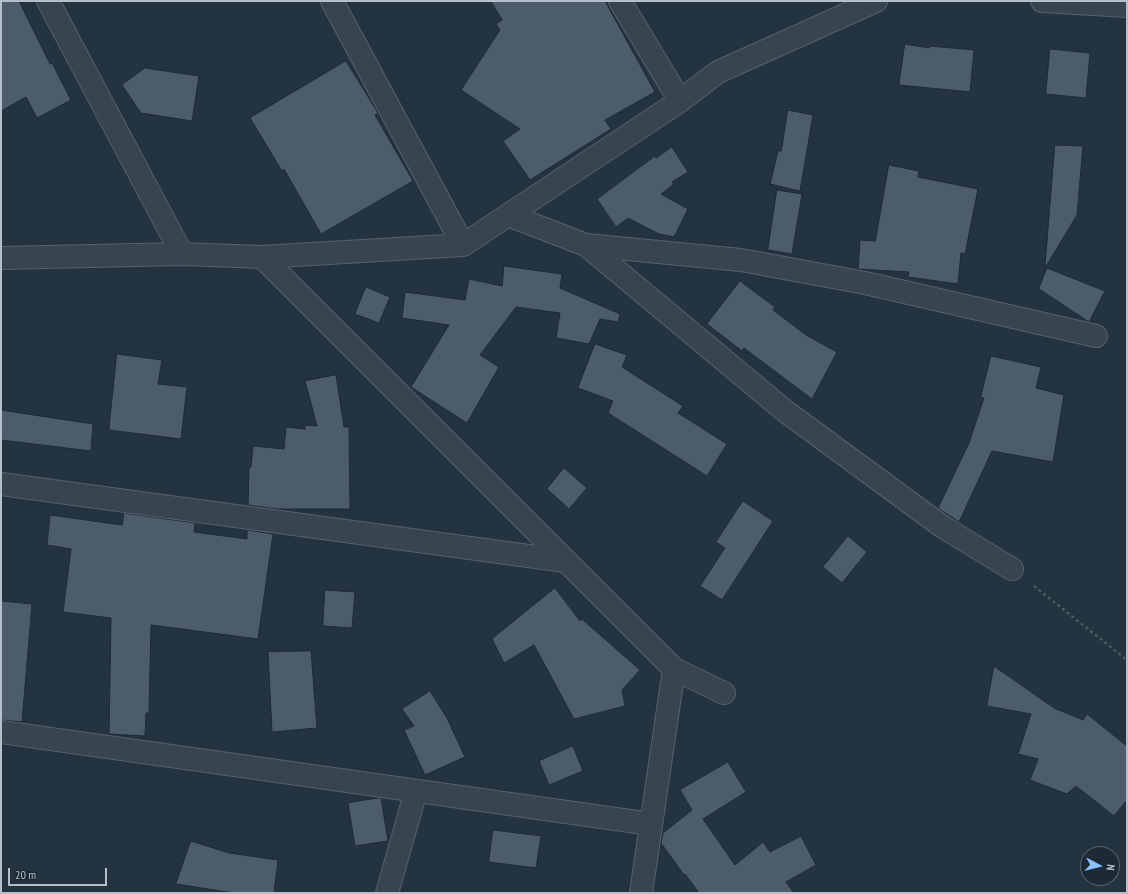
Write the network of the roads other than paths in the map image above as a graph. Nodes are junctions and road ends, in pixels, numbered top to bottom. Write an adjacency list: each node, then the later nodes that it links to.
1 (48, 1): 11 (street)
2 (332, 1): 9 (street)
3 (620, 1): 7 (street)
4 (876, 1): 7 (street)
5 (1042, 1): 6 (street)
6 (1127, 6)
7 (680, 101): 8 (street)
8 (508, 215): 9 (street); 10 (street)
9 (463, 245): 12 (street)
10 (586, 245): 14 (street); 17 (street)
11 (182, 254): 12 (street); 13 (street)
12 (262, 257): 16 (street)
13 (1, 258)
14 (1096, 336)
15 (1, 484): 16 (street)
16 (565, 561): 18 (street)
17 (1012, 569)
18 (674, 669): 19 (street); 22 (street)
19 (724, 693)
20 (1, 732): 21 (street)
21 (416, 791): 22 (street); 23 (street)
22 (651, 824): 24 (street)
23 (387, 893)
24 (641, 893)

